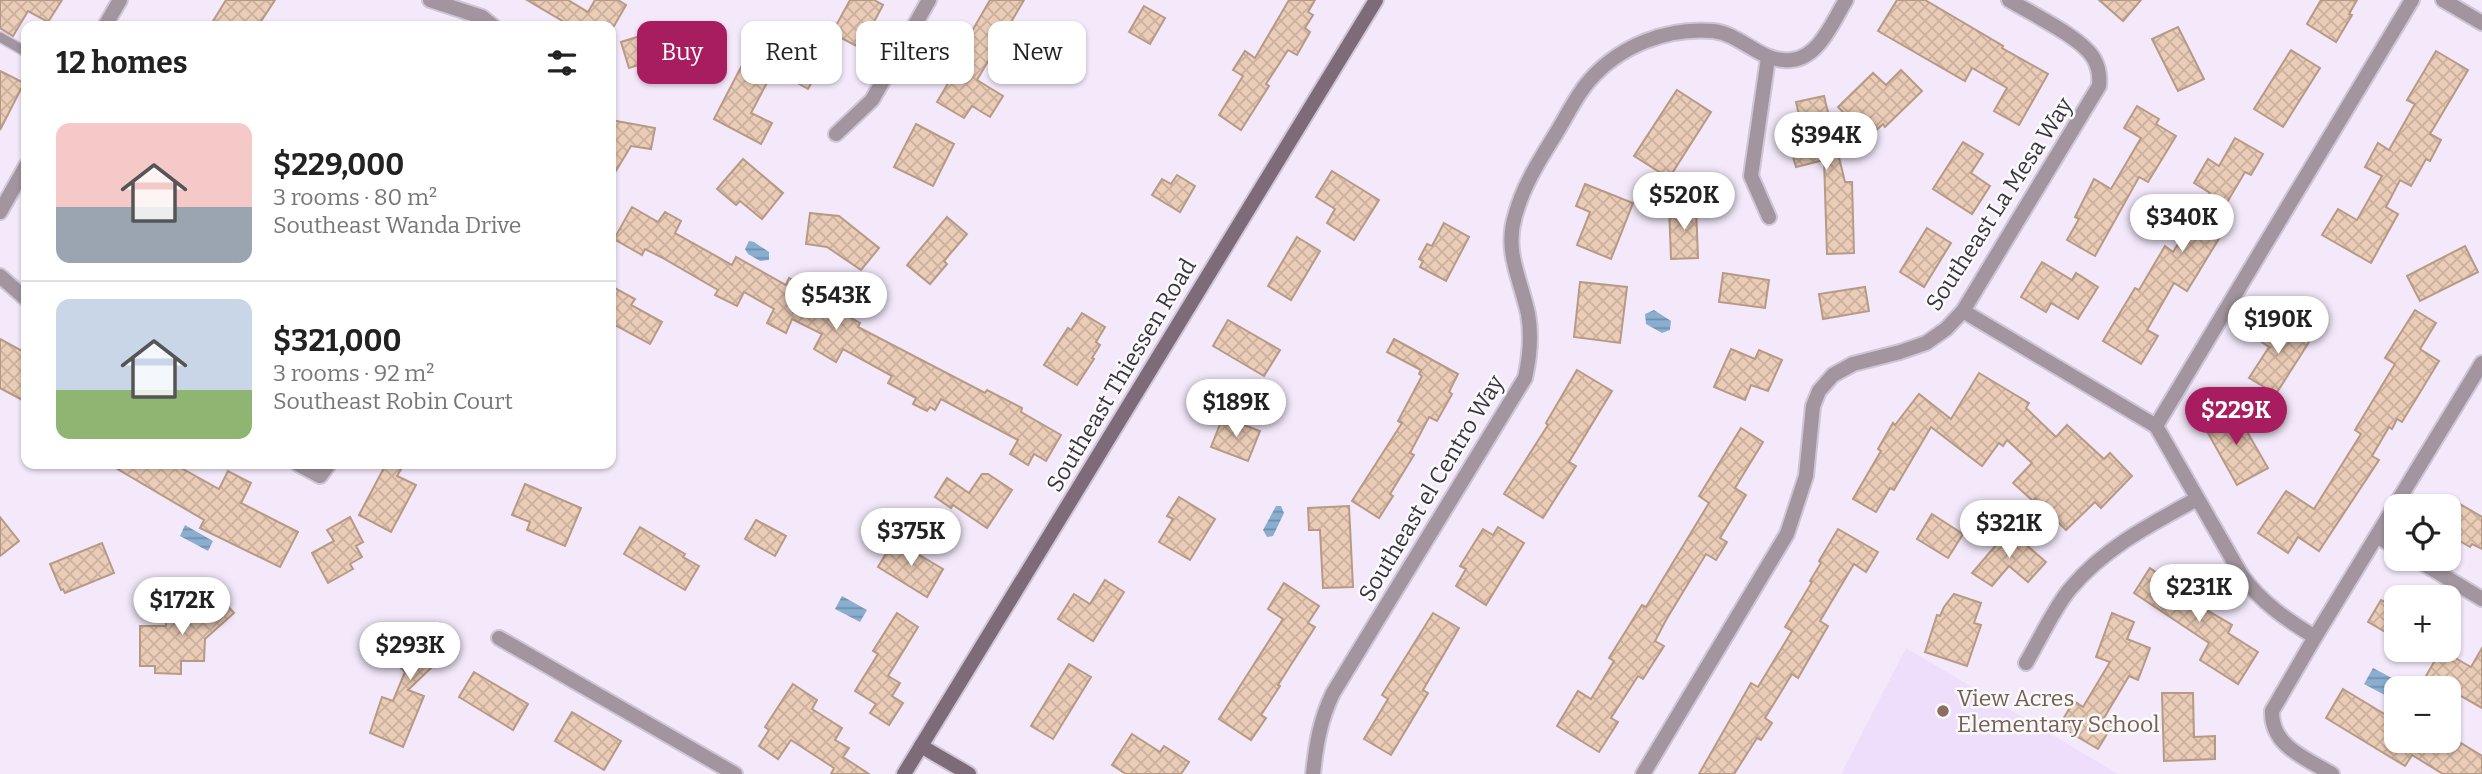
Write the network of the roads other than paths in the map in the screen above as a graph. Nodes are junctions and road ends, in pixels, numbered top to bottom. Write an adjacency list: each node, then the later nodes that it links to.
1 (120, 0): 9 (street)
2 (430, 0): 10 (street)
3 (929, 0): 15 (street)
4 (1376, 0): 34 (main road, Southeast Thiessen Road)
5 (1846, 0): 14 (street)
6 (2008, 0): 21 (street, Southeast La Mesa Way)
7 (2412, 0): 23 (street)
8 (2443, 0): 11 (street)
9 (108, 21)
10 (487, 21)
11 (2482, 23)
12 (0, 37): 13 (lane)
13 (21, 49)
14 (1768, 58): 18 (street); 38 (street, Southeast el Centro Way)
15 (836, 134)
16 (21, 175): 17 (street)
17 (0, 212)
18 (1769, 217)
19 (0, 276): 20 (street)
20 (21, 295)
21 (1963, 311): 23 (street); 39 (street, Southeast La Mesa Way)
22 (2482, 363): 27 (street)
23 (2156, 426): 26 (street)
24 (307, 469): 25 (street)
25 (326, 469)
26 (2197, 499): 32 (street); 33 (street)
27 (2377, 536): 28 (street); 32 (street)
28 (2384, 540)
29 (2436, 571): 30 (street)
30 (2482, 599)
31 (499, 638): 35 (street)
32 (2315, 638): 40 (street)
33 (2026, 663)
34 (922, 746): 36 (main road, Southeast Thiessen Road); 37 (main road)
35 (735, 774)
36 (904, 774)
37 (969, 774)
38 (1313, 774)
39 (1643, 774)
40 (2332, 774)

